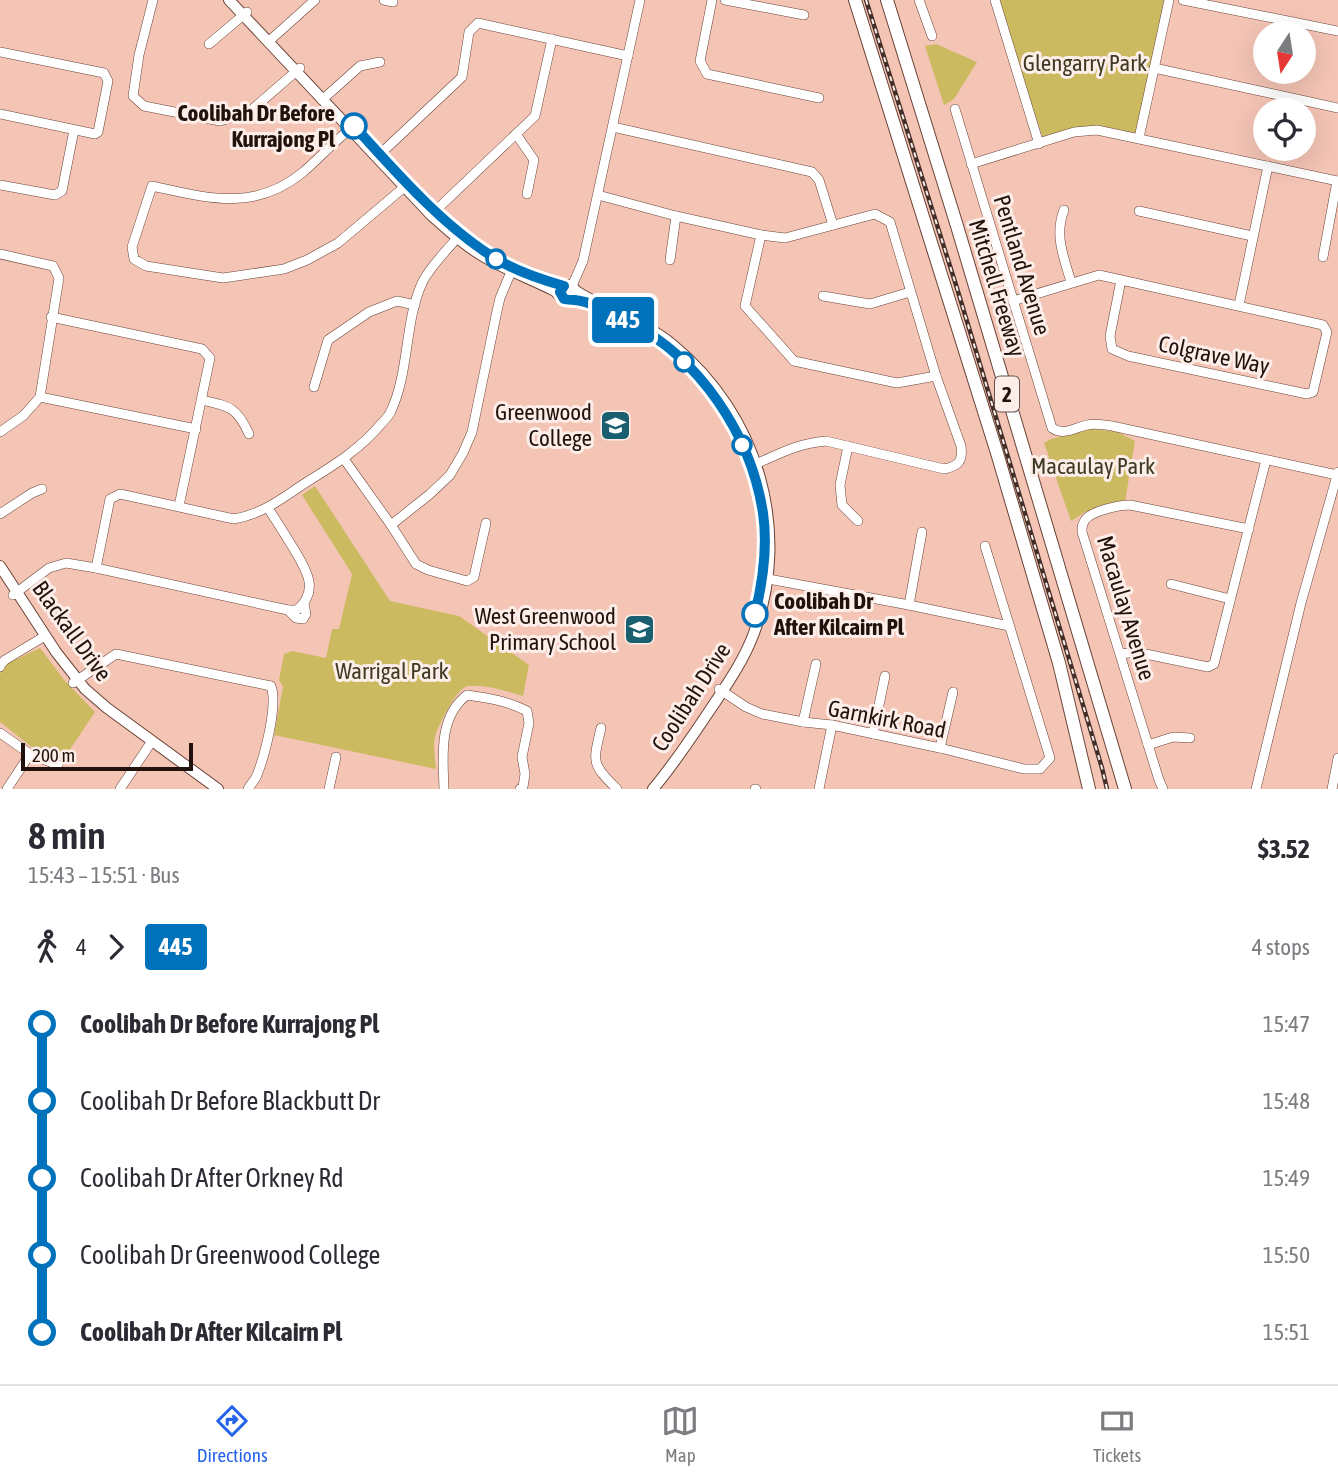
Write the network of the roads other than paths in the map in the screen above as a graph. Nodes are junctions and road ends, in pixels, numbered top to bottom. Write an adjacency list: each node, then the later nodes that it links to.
1 (153, 0): 27 (street)
2 (229, 0): 16 (main road, Coolibah Drive)
3 (236, 0): 16 (main road, Coolibah Drive)
4 (315, 0): 21 (street)
5 (384, 0): 6 (street)
6 (393, 0)
7 (640, 0): 24 (street)
8 (712, 0): 29 (street)
9 (725, 0): 17 (street)
10 (855, 0): 133 (highway, 2)
11 (887, 0): 134 (highway, Mitchell Freeway / 2)
12 (919, 0): 19 (street)
13 (995, 0): 38 (street)
14 (1169, 0): 26 (street)
15 (1183, 0): 18 (street)
16 (245, 13): 21 (main road, Coolibah Drive); 22 (street)
17 (804, 15)
18 (1338, 31)
19 (932, 36)
20 (552, 39): 24 (street); 36 (street); 39 (street)
21 (270, 41): 27 (main road, Coolibah Drive)
22 (209, 44)
23 (0, 52): 35 (street)
24 (628, 56): 34 (street)
25 (380, 62): 28 (street)
26 (1154, 68): 30 (street); 37 (street)
27 (298, 70): 28 (main road, Coolibah Drive)
28 (324, 98): 33 (main road, Coolibah Drive)
29 (819, 98)
30 (1338, 108)
31 (955, 109): 40 (street, Pentland Avenue)
32 (0, 114): 35 (street)
33 (352, 127): 39 (main road, Coolibah Drive); 44 (street)
34 (612, 127): 46 (street); 51 (street)
35 (74, 130): 43 (street)
36 (516, 134): 45 (street); 49 (street)
37 (1139, 138): 38 (street); 41 (street)
38 (1039, 144): 40 (street)
39 (378, 156): 44 (main road, Coolibah Drive)
40 (971, 164): 64 (street, Pentland Avenue)
41 (1268, 166): 42 (street); 54 (street)
42 (1338, 181): 56 (street)
43 (0, 185)
44 (406, 185): 49 (main road, Coolibah Drive)
45 (527, 194)
46 (598, 195): 50 (street); 61 (street)
47 (1064, 210): 60 (street)
48 (1139, 211): 54 (street)
49 (433, 213): 53 (main road, Coolibah Drive)
50 (676, 216): 52 (street); 57 (street)
51 (833, 225): 52 (street); 62 (street)
52 (761, 234): 68 (street)
53 (459, 236): 58 (main road, Coolibah Drive); 65 (street)
54 (1252, 236): 66 (street)
55 (0, 254): 67 (street)
56 (1323, 257)
57 (670, 260)
58 (512, 270): 61 (main road, Coolibah Drive); 86 (street)
59 (1121, 280): 60 (street); 66 (street); 66 (street, Colgrave Way)
60 (1071, 282): 64 (street)
61 (569, 291): 78 (main road, Coolibah Drive)
62 (910, 292): 63 (street); 68 (street)
63 (823, 296)
64 (1013, 301): 77 (street, Pentland Avenue)
65 (415, 305): 69 (street); 76 (street)
66 (1239, 305)
67 (51, 317): 70 (street); 71 (street)
68 (936, 376): 75 (street)
69 (314, 387)
70 (40, 397): 72 (street); 73 (street)
71 (202, 400): 72 (street); 74 (street)
72 (196, 429): 81 (street)
73 (0, 432)
74 (250, 434)
75 (848, 446): 78 (street); 84 (street)
76 (344, 459): 82 (street); 86 (street)
77 (1266, 460): 79 (street); 87 (street)
78 (754, 465): 93 (main road, Coolibah Drive)
79 (1337, 472): 136 (street)
80 (42, 489): 83 (street)
81 (179, 506): 82 (street); 91 (street)
82 (268, 508): 91 (street)
83 (0, 514)
84 (858, 521)
85 (486, 523): 86 (street)
86 (391, 524)
87 (1248, 530): 96 (street); 100 (street, Macaulay Avenue)
88 (922, 532): 97 (street)
89 (985, 546): 98 (street)
90 (0, 566): 95 (main road, Blackall Drive)
91 (96, 568): 95 (street)
92 (0, 575): 95 (main road, Blackall Drive)
93 (766, 578): 97 (street); 105 (main road, Coolibah Drive)
94 (1171, 584): 96 (street)
95 (15, 593): 99 (main road, Blackall Drive)
96 (1230, 599): 100 (street)
97 (909, 605): 98 (street)
98 (1009, 626): 115 (street, Garnkirk Road)
99 (43, 637): 102 (street); 104 (main road, Blackall Drive)
100 (1121, 654): 114 (street, Macaulay Avenue)
101 (816, 664): 107 (street)
102 (0, 667)
103 (885, 676): 111 (street)
104 (75, 681): 113 (main road, Blackall Drive); 125 (street)
105 (720, 690): 107 (street, Garnkirk Road); 130 (main road, Coolibah Drive); 131 (main road, Coolibah Drive)
106 (953, 691): 115 (street)
107 (803, 722): 108 (street, Garnkirk Road)
108 (832, 725): 111 (street, Garnkirk Road); 132 (street)
109 (601, 728): 129 (street)
110 (0, 733): 116 (street)
111 (873, 734): 115 (street, Garnkirk Road)
112 (1190, 738): 114 (street)
113 (150, 743): 122 (street); 123 (main road, Blackall Drive); 124 (main road, Blackall Drive)
114 (1148, 745): 135 (street, Macaulay Avenue)
115 (940, 748)
116 (30, 754): 119 (street); 121 (street)
117 (335, 757): 120 (street)
118 (1338, 760): 137 (street)
119 (58, 765)
120 (329, 788): 126 (street)
121 (7, 789)
122 (120, 789)
123 (210, 789)
124 (218, 789)
125 (248, 789)
126 (342, 789)
127 (444, 789): 128 (street)
128 (520, 789)
129 (617, 789)
130 (647, 789)
131 (653, 789)
132 (819, 789)
133 (1089, 789)
134 (1125, 789)
135 (1163, 789)
136 (1256, 789)
137 (1332, 789)

